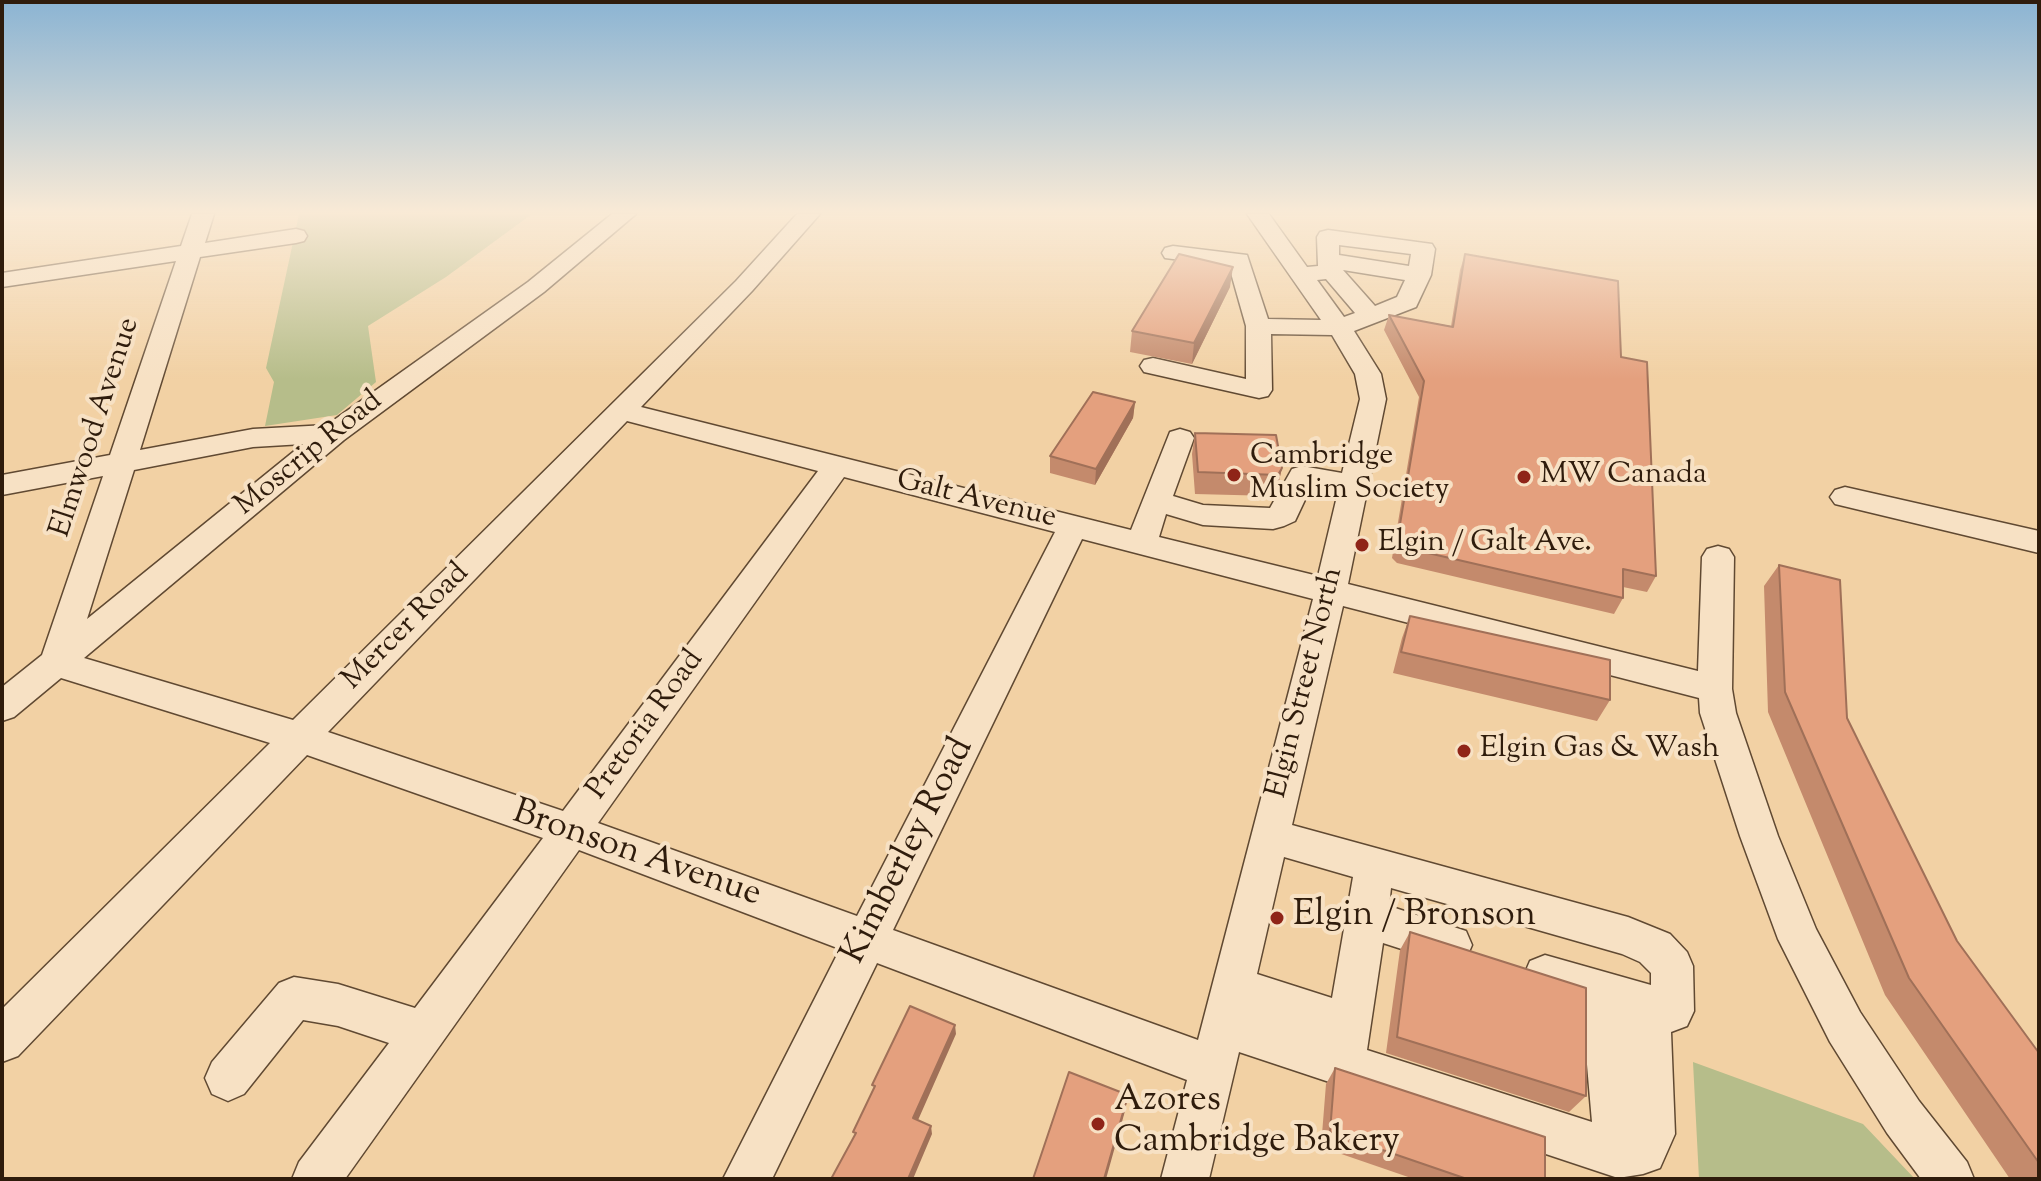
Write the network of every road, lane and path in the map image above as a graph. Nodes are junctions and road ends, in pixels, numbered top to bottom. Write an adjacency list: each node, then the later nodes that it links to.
1 (75, 269): 8 (street)
2 (184, 269): 15 (street, Elmwood Avenue)
3 (558, 269): 13 (street, Moscrip Road)
4 (759, 269): 12 (street, Mercer Road)
5 (1242, 269): 10 (street)
6 (1320, 269): 9 (street, Elgin Street North)
7 (1420, 269): 9 (street)
8 (2, 280)
9 (1355, 322): 10 (street); 18 (street, Elgin Street North)
10 (1258, 326): 11 (street)
11 (1153, 366)
12 (621, 411): 16 (street, Galt Avenue); 29 (street, Mercer Road)
13 (334, 434): 15 (street); 26 (street, Moscrip Road)
14 (1180, 438): 20 (street)
15 (119, 463): 17 (street); 26 (street, Elmwood Avenue)
16 (836, 467): 21 (street, Galt Avenue); 30 (street, Pretoria Road)
17 (2, 485)
18 (1355, 485): 20 (street); 25 (street, Elgin Street North)
19 (1845, 497): 23 (street)
20 (1156, 501): 22 (street)
21 (1074, 525): 22 (street, Galt Avenue); 34 (street, Kimberley Road)
22 (1142, 542): 25 (street, Galt Avenue)
23 (2039, 542)
24 (1718, 557): 27 (street)
25 (1331, 590): 27 (street, Galt Avenue); 31 (street, Elgin Street North)
26 (55, 663): 28 (street, Moscrip Road); 29 (street, Bronson Avenue)
27 (1715, 689): 47 (street)
28 (2, 707)
29 (299, 737): 30 (street, Bronson Avenue); 39 (street, Mercer Road)
30 (569, 832): 34 (street, Bronson Avenue); 38 (street, Pretoria Road)
31 (1269, 836): 32 (street); 36 (street, Elgin Street North)
32 (1375, 866): 33 (street); 37 (street)
33 (1366, 918): 35 (street); 40 (street)
34 (867, 939): 41 (street, Bronson Avenue); 45 (street, Kimberley Road)
35 (1602, 994): 37 (street); 43 (street)
36 (1226, 1006): 40 (street); 41 (street, Elgin Street North)
37 (1648, 1006): 43 (street)
38 (422, 1032): 42 (street); 44 (street, Pretoria Road)
39 (2, 1040)
40 (1345, 1046): 43 (street)
41 (1211, 1067): 46 (street, Elgin Street North)
42 (228, 1078)
43 (1618, 1154)
44 (316, 1179)
45 (747, 1179)
46 (1185, 1179)
47 (1950, 1179)

